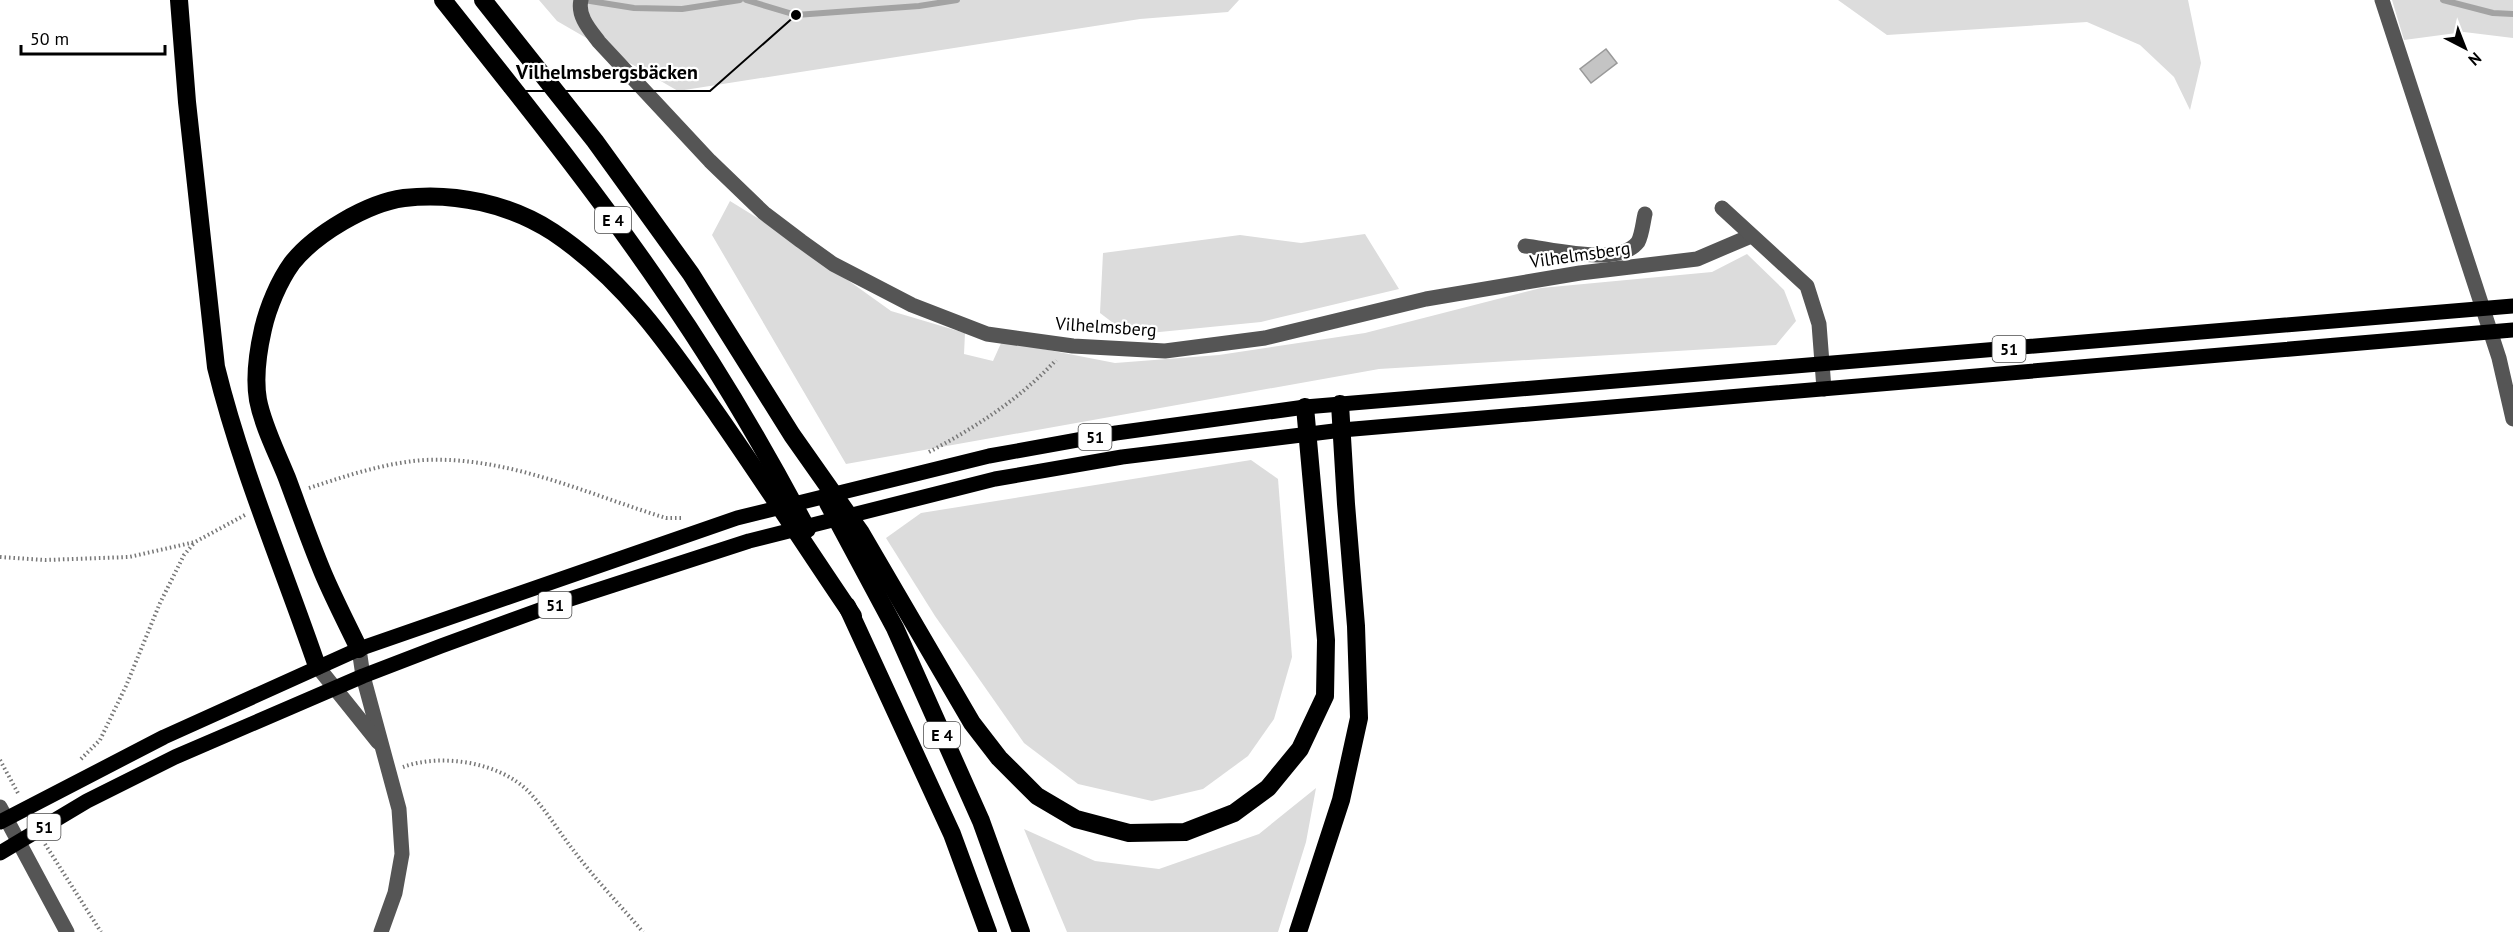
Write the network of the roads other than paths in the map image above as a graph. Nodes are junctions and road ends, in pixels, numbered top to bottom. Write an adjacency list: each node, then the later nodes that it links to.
1 (179, 0): 24 (highway)
2 (443, 0): 22 (highway, E 4)
3 (483, 0): 21 (highway, E 4)
4 (2382, 0): 11 (street)
5 (581, 3): 8 (street, Vilhelmsberg)
6 (1722, 208): 8 (street)
7 (1645, 214): 9 (street)
8 (1751, 236): 14 (street)
9 (1525, 246)
10 (2513, 306): 11 (main road, 51)
11 (2482, 308): 13 (street); 14 (main road, 51)
12 (2513, 330): 13 (main road, 51)
13 (2490, 332): 15 (main road, 51); 18 (street)
14 (1823, 364): 15 (street); 16 (main road, 51)
15 (1824, 389): 19 (main road, 51)
16 (1340, 404): 17 (main road, 51); 19 (highway)
17 (1305, 407): 20 (highway); 23 (main road, 51)
18 (2513, 420)
19 (1342, 430): 20 (main road, 51); 35 (highway)
20 (1308, 434): 21 (highway); 25 (main road, 51)
21 (792, 435): 34 (highway, E 4)
22 (852, 616): 23 (highway); 33 (highway, E 4)
23 (359, 649): 24 (main road, 51); 25 (street)
24 (317, 666): 26 (street); 29 (main road, 51)
25 (363, 676): 26 (main road, 51); 27 (street)
26 (336, 687): 27 (street); 30 (main road, 51)
27 (382, 747): 32 (street)
28 (0, 807): 31 (street)
29 (0, 822)
30 (0, 853)
31 (67, 932)
32 (381, 932)
33 (988, 932)
34 (1021, 932)
35 (1299, 932)

